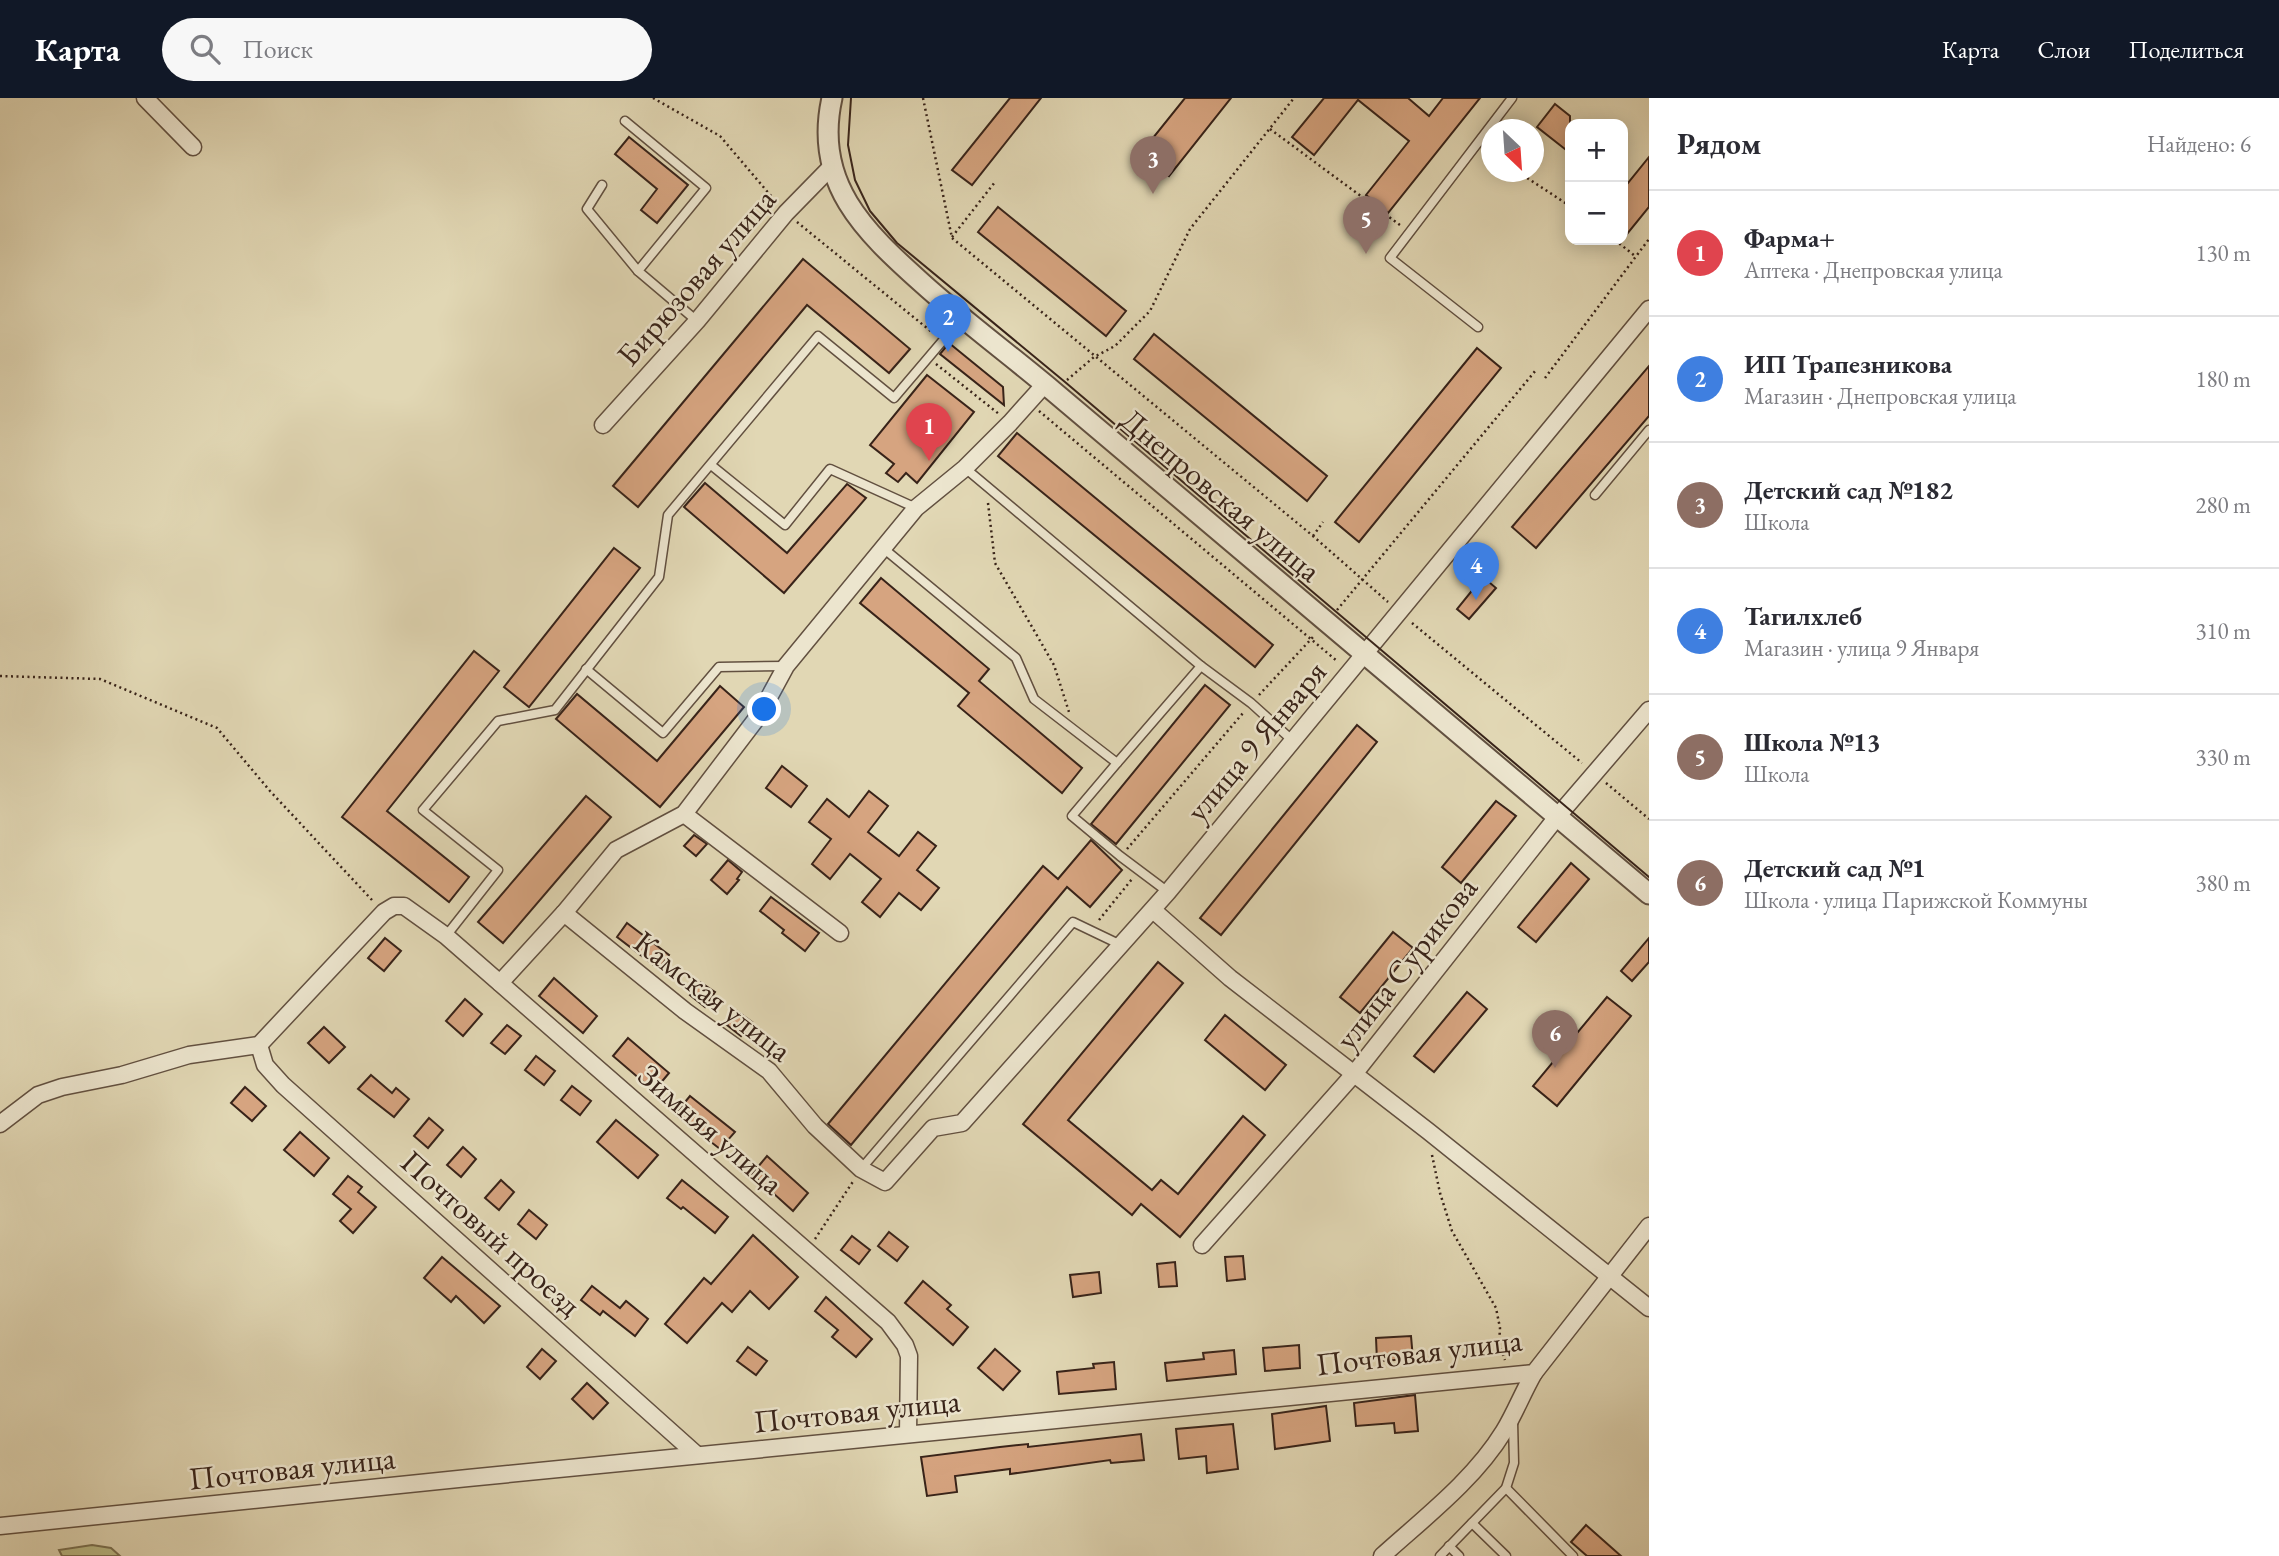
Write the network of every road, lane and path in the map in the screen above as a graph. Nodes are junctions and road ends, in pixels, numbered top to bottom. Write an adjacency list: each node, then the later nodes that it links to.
1 (145, 98): 9 (street)
2 (653, 98): 15 (path)
3 (832, 98): 10 (street, Днепровская улица)
4 (923, 98): 17 (path)
5 (1294, 98): 8 (path)
6 (1512, 98): 16 (lane)
7 (625, 121): 21 (lane)
8 (1270, 129): 16 (path); 28 (path)
9 (193, 147)
10 (832, 166): 15 (street, Бирюзовая улица); 23 (street, Днепровская улица)
11 (995, 181): 17 (path)
12 (1533, 182): 14 (path)
13 (602, 185): 21 (lane)
14 (1565, 203)
15 (786, 213): 24 (street, Бирюзовая улица); 26 (path)
16 (1409, 233): 25 (lane)
17 (952, 238): 28 (path)
18 (1649, 239): 20 (path)
19 (1621, 245): 20 (path)
20 (1635, 256): 29 (path)
21 (638, 271): 24 (lane)
22 (1649, 309): 43 (street, улица 9 Января)
23 (961, 318): 26 (lane); 30 (street, Днепровская улица)
24 (697, 321): 33 (street, Бирюзовая улица)
25 (1478, 327)
26 (942, 340): 27 (lane)
27 (928, 357): 32 (path); 35 (lane)
28 (1094, 357): 30 (path); 41 (path)
29 (1545, 377)
30 (1049, 387): 31 (street); 44 (street, Днепровская улица)
31 (1029, 402): 32 (street); 48 (path)
32 (1010, 423): 36 (street)
33 (603, 425)
34 (1649, 430): 37 (lane)
35 (710, 465): 39 (lane); 47 (lane)
36 (965, 468): 39 (street); 46 (lane)
37 (1595, 495)
38 (988, 502): 51 (path)
39 (916, 508): 42 (street)
40 (1323, 522): 41 (path)
41 (1313, 536): 43 (path)
42 (883, 548): 45 (street); 51 (lane)
43 (1399, 612): 44 (street, улица 9 Января); 54 (path)
44 (1364, 655): 48 (street, улица 9 Января); 56 (street, Днепровская улица)
45 (786, 666): 47 (lane); 55 (street)
46 (1201, 666): 52 (lane); 53 (lane)
47 (586, 669): 66 (lane)
48 (1351, 671): 52 (street, улица 9 Января)
49 (0, 676): 62 (path)
50 (1649, 710): 54 (street, улица Сурикова)
51 (1076, 733): 53 (lane)
52 (1293, 741): 59 (street, улица 9 Января)
53 (1117, 763): 58 (lane)
54 (1596, 775): 56 (street, улица Сурикова); 57 (path)
55 (684, 814): 63 (street); 65 (street)
56 (1556, 817): 60 (street, Днепровская улица); 70 (street, улица Сурикова)
57 (1649, 819)
58 (1138, 871): 59 (lane); 64 (path)
59 (1168, 892): 61 (street, улица 9 Января)
60 (1649, 894)
61 (1153, 910): 67 (street, улица 9 Января); 70 (street)
62 (384, 912): 66 (street, Зимняя улица); 69 (street)
63 (564, 913): 68 (street); 73 (street, Камская улица)
64 (1091, 930): 67 (lane); 73 (lane)
65 (840, 933)
66 (446, 936): 68 (street, Зимняя улица)
67 (1121, 945): 74 (street, улица 9 Января)
68 (500, 983): 77 (street, Зимняя улица)
69 (259, 1045): 71 (street); 84 (street, Почтовый проезд)
70 (1354, 1074): 72 (street); 76 (street, улица Сурикова)
71 (0, 1124)
72 (1428, 1131): 78 (street); 80 (path)
73 (861, 1169): 74 (street, Камская улица); 77 (path)
74 (885, 1182)
75 (1649, 1226): 78 (street, Почтовая улица)
76 (1202, 1245)
77 (807, 1250): 83 (street, Зимняя улица)
78 (1610, 1277): 79 (street); 81 (street, Почтовая улица)
79 (1649, 1308)
80 (1510, 1373): 81 (street, Почтовая улица); 83 (street, Почтовая улица)
81 (1534, 1373): 82 (street)
82 (1513, 1415): 85 (lane); 89 (street)
83 (908, 1434): 84 (street, Почтовая улица)
84 (697, 1455): 87 (street, Почтовая улица)
85 (1506, 1488): 86 (lane); 93 (lane)
86 (1472, 1523): 88 (lane); 92 (lane)
87 (0, 1526)
88 (1449, 1546): 90 (lane); 91 (lane)
89 (1382, 1556)
90 (1440, 1556)
91 (1460, 1556)
92 (1506, 1556)
93 (1573, 1556)

